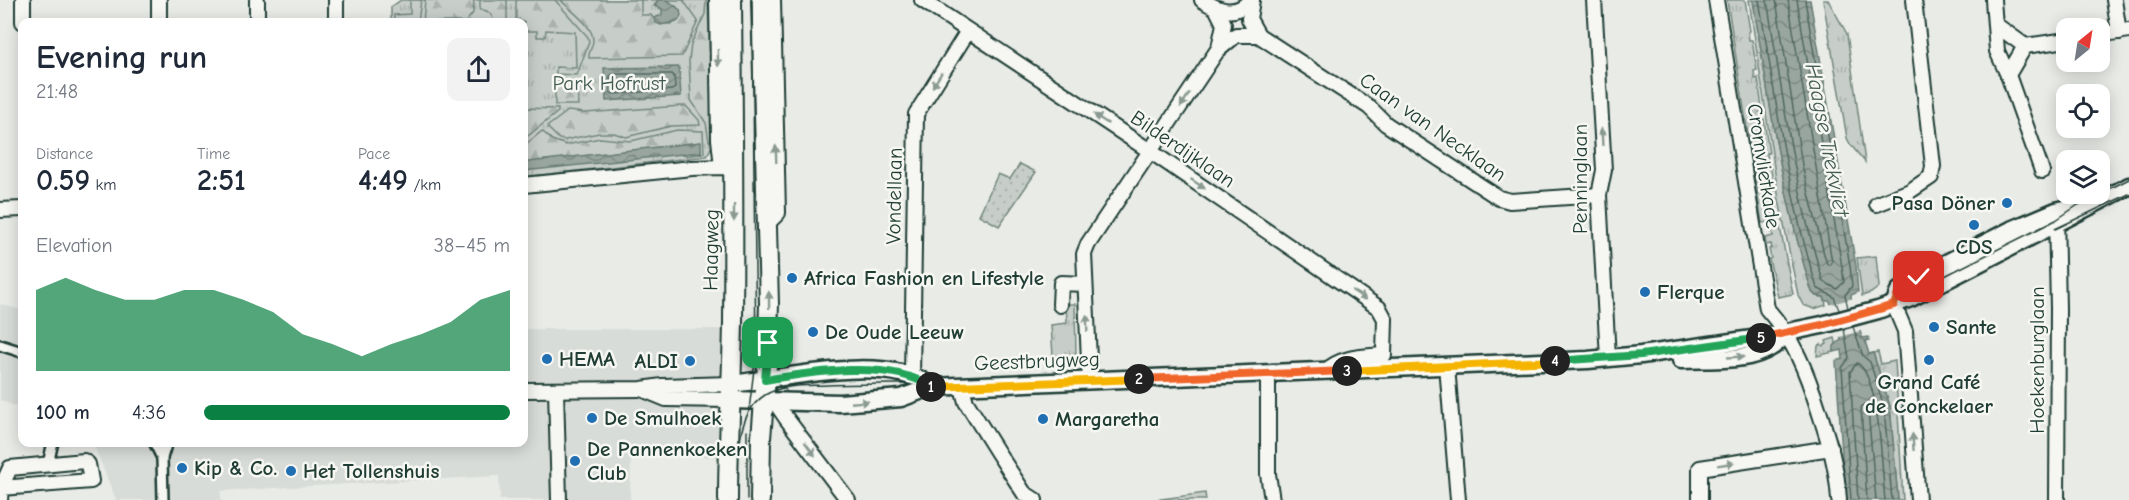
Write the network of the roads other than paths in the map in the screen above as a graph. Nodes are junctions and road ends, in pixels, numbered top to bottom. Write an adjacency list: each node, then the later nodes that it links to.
1 (23, 0): 18 (street)
2 (159, 0): 19 (street)
3 (257, 0): 20 (street)
4 (336, 0): 21 (street)
5 (717, 0): 31 (street, Haagweg, one-way to 31)
6 (732, 0): 31 (main road, Haagweg)
7 (761, 0): 40 (main road)
8 (773, 0): 40 (street, one-way to 8)
9 (922, 0): 23 (street, Bilderdijklaan)
10 (1202, 0): 17 (street)
11 (1252, 0): 17 (street); 25 (street)
12 (1594, 0): 35 (street, Penninglaan, one-way to 12)
13 (1716, 0): 44 (street, Cromvlietkade)
14 (1914, 0): 36 (street)
15 (1993, 0): 22 (street)
16 (2114, 0): 24 (street)
17 (1217, 10): 28 (street)
18 (23, 18)
19 (159, 18)
20 (257, 18)
21 (336, 18)
22 (1996, 25): 27 (street); 29 (street)
23 (968, 31): 30 (street, Bilderdijklaan, one-way to 23); 52 (street, Vondellaan, one-way to 52)
24 (2124, 31)
25 (1258, 35): 28 (street); 35 (street, Caan van Necklaan)
26 (2056, 42): 27 (street)
27 (2025, 46): 29 (street)
28 (1217, 51): 30 (street, one-way to 30)
29 (2008, 75): 32 (street)
30 (1150, 151): 41 (street); 47 (street, Bilderdijklaan, one-way to 47)
31 (728, 168): 33 (street); 59 (main road, Haagweg, one-way to 59)
32 (2042, 171)
33 (528, 185)
34 (2129, 186): 39 (street)
35 (1599, 195): 48 (street, Penninglaan)
36 (1877, 204)
37 (18, 208): 38 (street)
38 (0, 210)
39 (2056, 219): 43 (street); 79 (street, Hoekenburglaan)
40 (766, 225): 53 (main road, one-way to 40)
41 (1085, 284): 42 (street); 54 (street, one-way to 41)
42 (1060, 305)
43 (1894, 305): 44 (street, Geestbrugweg); 78 (street, one-way to 43)
44 (1786, 333): 48 (street, Geestbrugweg); 64 (street, Cromvlietkade)
45 (0, 345): 46 (street)
46 (18, 351)
47 (1384, 355): 50 (street, Geestbrugweg)
48 (1608, 358): 49 (street, Geestbrugweg)
49 (1447, 366): 50 (street, Geestbrugweg); 75 (street)
50 (1326, 371): 51 (street, Geestbrugweg)
51 (1268, 374): 54 (street, Geestbrugweg); 74 (street)
52 (912, 377): 53 (street, Geestbrugweg); 55 (street, Geestbrugweg)
53 (765, 380): 59 (street, Geestbrugweg); 60 (main road)
54 (1090, 381): 56 (street, Geestbrugweg)
55 (931, 387): 56 (street, Geestbrugweg); 60 (street, Geestbrugweg, one-way to 55)
56 (962, 387): 73 (street)
57 (528, 390): 58 (street)
58 (556, 390): 59 (street); 69 (street)
59 (730, 392): 60 (street, Geestbrugweg); 70 (main road, Haagweg)
60 (770, 401): 71 (main road); 72 (street, one-way to 72)
61 (52, 447): 66 (street)
62 (156, 447): 65 (street)
63 (166, 447): 65 (street)
64 (1831, 447): 76 (street, one-way to 64); 77 (street, Cromvlietkade)
65 (162, 458): 68 (street)
66 (48, 464): 67 (street); 67 (street)
67 (1, 494)
68 (163, 500)
69 (559, 500)
70 (728, 500)
71 (760, 500)
72 (848, 500)
73 (1035, 500)
74 (1272, 500)
75 (1458, 500)
76 (1700, 500)
77 (1839, 500)
78 (1917, 500)
79 (2057, 500)

